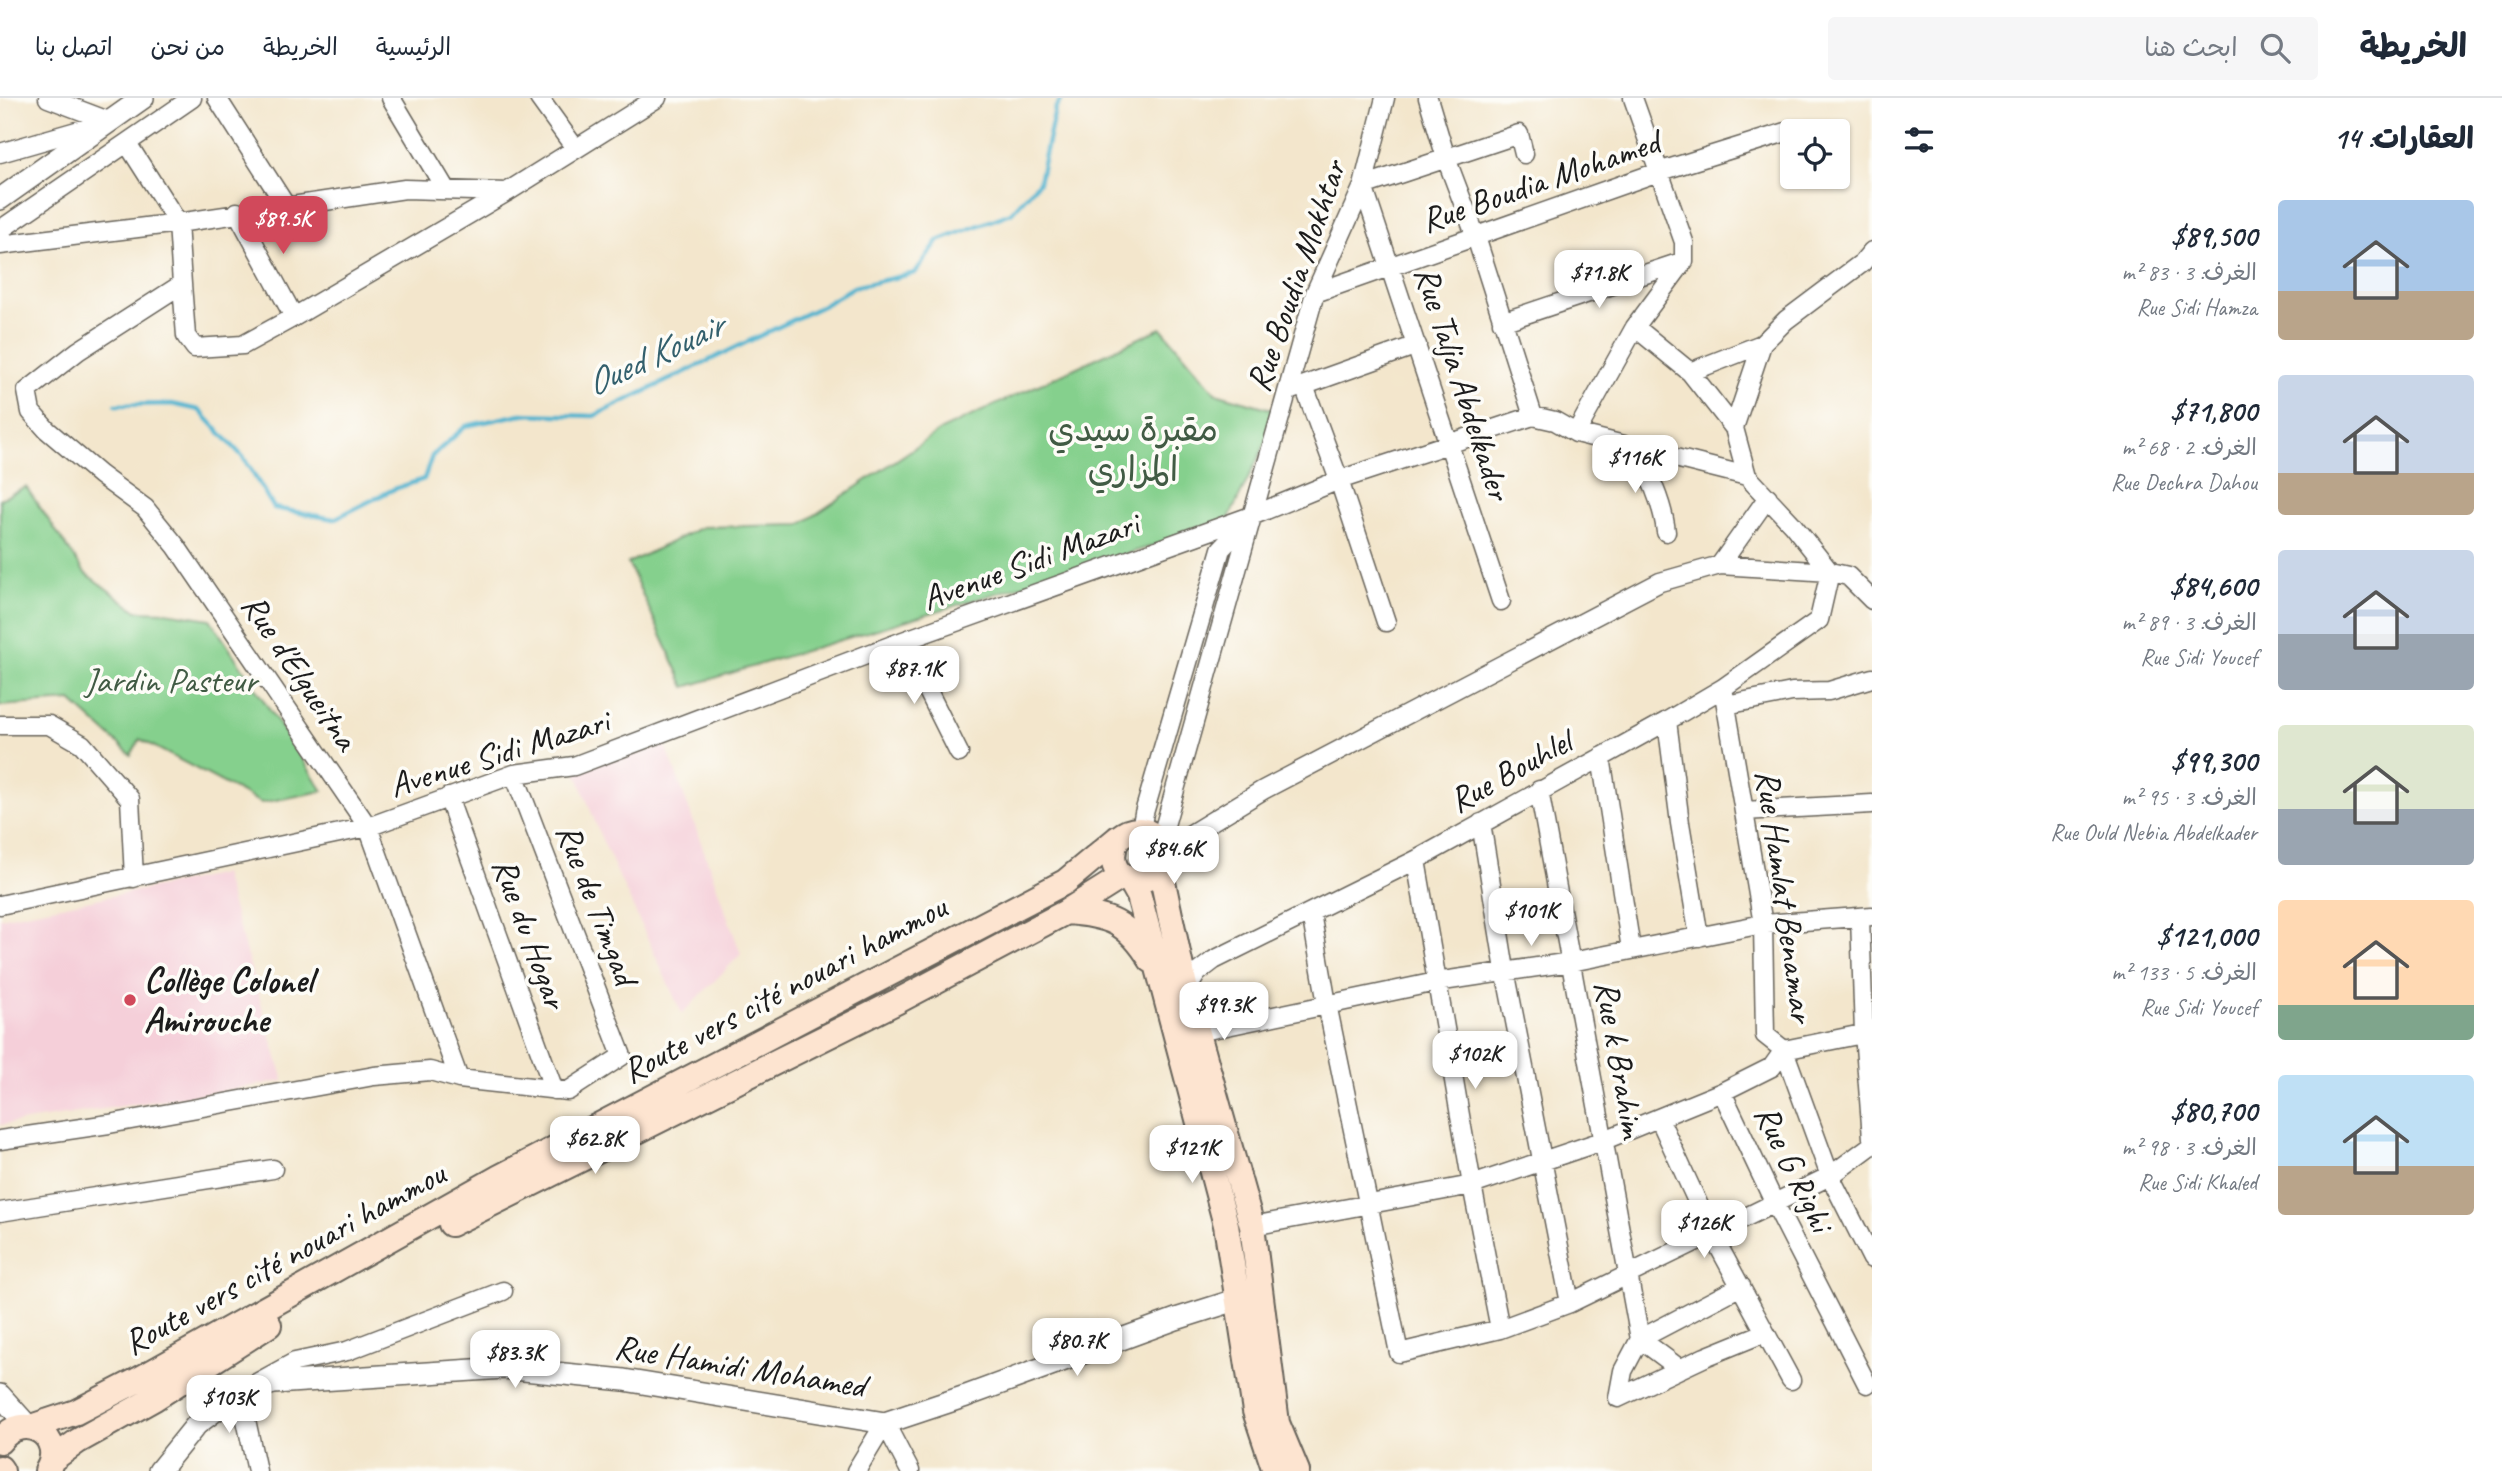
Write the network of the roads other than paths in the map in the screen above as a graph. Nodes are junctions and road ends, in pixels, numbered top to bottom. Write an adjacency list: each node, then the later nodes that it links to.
1 (48, 98): 11 (street)
2 (143, 98): 11 (street)
3 (192, 98): 13 (street)
4 (216, 98): 23 (street)
5 (391, 98): 20 (street)
6 (539, 98): 14 (street)
7 (657, 98): 14 (street)
8 (1385, 98): 19 (street, Rue Boudia Mokhtar)
9 (1428, 98): 17 (street)
10 (1633, 98): 18 (street)
11 (111, 122): 15 (street); 22 (street)
12 (1780, 134): 18 (street, Rue Boudia Mohamed)
13 (127, 143): 25 (street); 26 (street)
14 (575, 148): 21 (street)
15 (0, 153)
16 (1524, 153): 17 (street)
17 (1446, 158): 19 (street); 27 (street)
18 (1658, 172): 27 (street, Rue Boudia Mohamed); 30 (street)
19 (1363, 186): 31 (street, Rue Talja Abdelkader); 33 (street, Rue Boudia Mokhtar)
20 (446, 190): 21 (street); 23 (street)
21 (508, 192): 34 (street)
22 (0, 199)
23 (286, 206): 24 (street)
24 (237, 212): 25 (street); 34 (street)
25 (178, 223): 28 (street); 32 (street)
26 (0, 230)
27 (1476, 237): 31 (street, Rue Boudia Mohamed); 35 (street)
28 (0, 245)
29 (1872, 251): 37 (street)
30 (1684, 261): 35 (street); 36 (street)
31 (1392, 266): 33 (street, Rue Boudia Mohamed); 38 (street, Rue Talja Abdelkader)
32 (182, 284): 34 (street); 69 (street, Rue d'Elgueitna)
33 (1315, 293): 40 (street, Rue Boudia Mokhtar)
34 (294, 317)
35 (1502, 322): 41 (street)
36 (1635, 327): 39 (street); 43 (street)
37 (1762, 344): 39 (street); 42 (street)
38 (1418, 345): 40 (street); 44 (street, Rue Talja Abdelkader)
39 (1690, 372): 42 (street)
40 (1296, 388): 47 (street); 49 (street, Rue Boudia Mokhtar)
41 (1533, 416): 43 (street); 44 (street, Avenue Sidi Mazari)
42 (1734, 428): 46 (street)
43 (1576, 433): 45 (street)
44 (1448, 442): 47 (street, Avenue Sidi Mazari); 54 (street, Rue Talja Abdelkader)
45 (1632, 448): 46 (street); 50 (street)
46 (1747, 475): 48 (street)
47 (1339, 480): 49 (street, Avenue Sidi Mazari); 55 (street)
48 (1768, 497): 51 (street); 52 (street)
49 (1254, 515): 56 (street, Avenue Sidi Mazari); 70 (street); 70 (street)
50 (1666, 532)
51 (1720, 565): 52 (street); 70 (street)
52 (1830, 572): 53 (street); 58 (street, Rue Bouhlel)
53 (1872, 600)
54 (1501, 601)
55 (1386, 622)
56 (903, 641): 61 (street); 63 (street, Avenue Sidi Mazari)
57 (1872, 678): 58 (street)
58 (1724, 696): 59 (street, Rue Bouhlel); 67 (street, Rue Hamlat Benamar)
59 (1667, 721): 62 (street, Rue Bouhlel); 79 (street)
60 (0, 725): 72 (street)
61 (959, 753)
62 (1601, 757): 64 (street, Rue Bouhlel); 80 (street)
63 (514, 774): 65 (street, Avenue Sidi Mazari); 91 (street, Rue de Timgad)
64 (1539, 790): 68 (street, Rue Bouhlel); 81 (street, Rue k Brahim)
65 (448, 797): 69 (street, Avenue Sidi Mazari); 91 (street, Rue du Hogar)
66 (1872, 804): 67 (street)
67 (1744, 811): 78 (street, Rue Hamlat Benamar)
68 (1481, 823): 71 (street, Rue Bouhlel); 82 (street)
69 (368, 827): 72 (street, Avenue Sidi Mazari); 90 (street, Rue d'Elgueitna)
70 (1148, 846): 73 (main road, Route vers cité nouari hammou); 73 (main road); 85 (main road); 123 (main road, Route vers cité nouari hammou)
71 (1416, 860): 76 (street, Rue Bouhlel); 84 (street)
72 (134, 878): 74 (street, Avenue Sidi Mazari)
73 (1126, 878): 75 (main road, Route vers cité nouari hammou); 83 (main road)
74 (0, 905)
75 (1066, 912): 83 (main road); 125 (main road, Route vers cité nouari hammou)
76 (1311, 913): 85 (street, Rue Bouhlel); 86 (street)
77 (1866, 916): 78 (street); 88 (street)
78 (1763, 924): 79 (street); 89 (street, Rue Hamlat Benamar)
79 (1699, 937): 80 (street)
80 (1631, 949): 81 (street)
81 (1571, 962): 82 (street); 96 (street, Rue k Brahim)
82 (1506, 970): 84 (street); 98 (street)
83 (1160, 974): 112 (main road)
84 (1436, 982): 86 (street); 101 (street)
85 (1186, 991): 87 (main road)
86 (1327, 1004): 87 (street); 103 (street)
87 (1198, 1032): 105 (main road)
88 (1868, 1032): 89 (street); 94 (street)
89 (1784, 1049): 92 (street); 100 (street, Rue Hamlat Benamar)
90 (459, 1079): 91 (street); 95 (street)
91 (554, 1090)
92 (1723, 1092): 93 (street); 102 (street, Rue G Righi)
93 (1658, 1118): 96 (street); 106 (street)
94 (1872, 1138)
95 (0, 1140)
96 (1602, 1141): 98 (street); 108 (street, Rue k Brahim)
97 (1872, 1145): 100 (street)
98 (1541, 1161): 101 (street); 113 (street)
99 (273, 1169): 104 (street)
100 (1830, 1176): 102 (street); 107 (street, Rue Hamlat Benamar)
101 (1472, 1185): 103 (street); 114 (street)
102 (1775, 1204): 106 (street); 119 (street, Rue G Righi)
103 (1368, 1205): 105 (street); 114 (street)
104 (0, 1212)
105 (1252, 1226): 111 (main road)
106 (1712, 1234): 108 (street); 109 (street)
107 (1872, 1259)
108 (1628, 1274): 113 (street); 116 (street, Rue k Brahim)
109 (1741, 1286): 115 (street); 116 (street)
110 (503, 1291): 120 (street)
111 (1261, 1297): 112 (street); 131 (main road)
112 (1236, 1300): 122 (street); 130 (main road)
113 (1570, 1303): 114 (street)
114 (1500, 1329)
115 (1764, 1333): 117 (street); 118 (street)
116 (1640, 1339): 117 (street); 117 (street)
117 (1680, 1369)
118 (1791, 1380)
119 (1867, 1384)
120 (240, 1392): 122 (street, Rue Hamidi Mohamed); 126 (street, Rue Hamidi Mohamed); 127 (street)
121 (0, 1395): 123 (street)
122 (885, 1423): 128 (street); 129 (street)
123 (29, 1426): 124 (main road, Route vers cité nouari hammou); 125 (main road)
124 (0, 1441)
125 (51, 1466)
126 (159, 1471)
127 (257, 1471)
128 (856, 1471)
129 (910, 1471)
130 (1275, 1471)
131 (1297, 1471)

